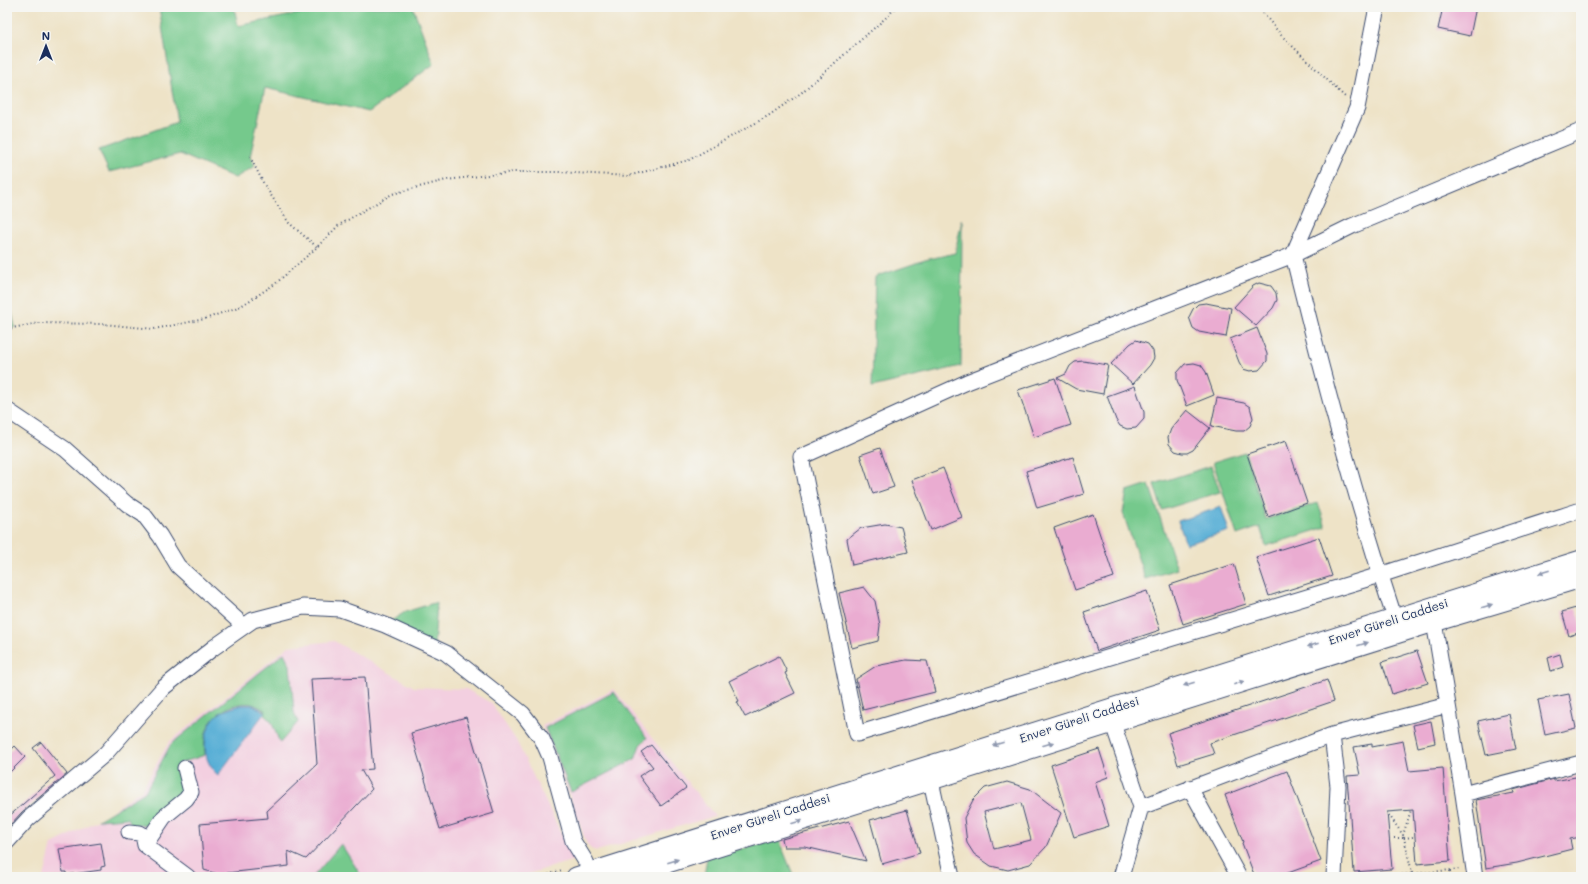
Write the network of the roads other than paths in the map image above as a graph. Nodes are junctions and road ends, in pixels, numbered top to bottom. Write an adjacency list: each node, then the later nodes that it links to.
1 (1377, 7): 3 (street)
2 (1581, 131): 3 (street)
3 (1293, 255): 7 (street); 7 (street)
4 (7, 410): 11 (street)
5 (1581, 510): 7 (street)
6 (1581, 560): 25 (main road, Enver Güreli Caddesi, one-way to 25)
7 (1380, 575): 9 (street)
8 (1581, 578): 10 (main road, Enver Güreli Caddesi, one-way to 8)
9 (1391, 607)
10 (1434, 622): 12 (street); 17 (main road, Enver Güreli Caddesi, one-way to 10)
11 (244, 626): 23 (street); 25 (street)
12 (1448, 704): 14 (street); 19 (street)
13 (1115, 730): 20 (street)
14 (1332, 735): 18 (street); 32 (street)
15 (1581, 763): 19 (street)
16 (185, 768): 24 (street)
17 (931, 781): 28 (main road, Enver Güreli Caddesi, one-way to 17); 29 (street)
18 (1190, 788): 20 (street); 31 (street)
19 (1463, 794): 26 (street)
20 (1141, 807): 30 (street)
21 (579, 817): 25 (street)
22 (129, 832): 24 (street)
23 (7, 842)
24 (145, 845): 27 (street)
25 (586, 872)
26 (1474, 872)
27 (188, 877)
28 (623, 877)
29 (952, 877)
30 (1121, 877)
31 (1239, 877)
32 (1334, 877)

